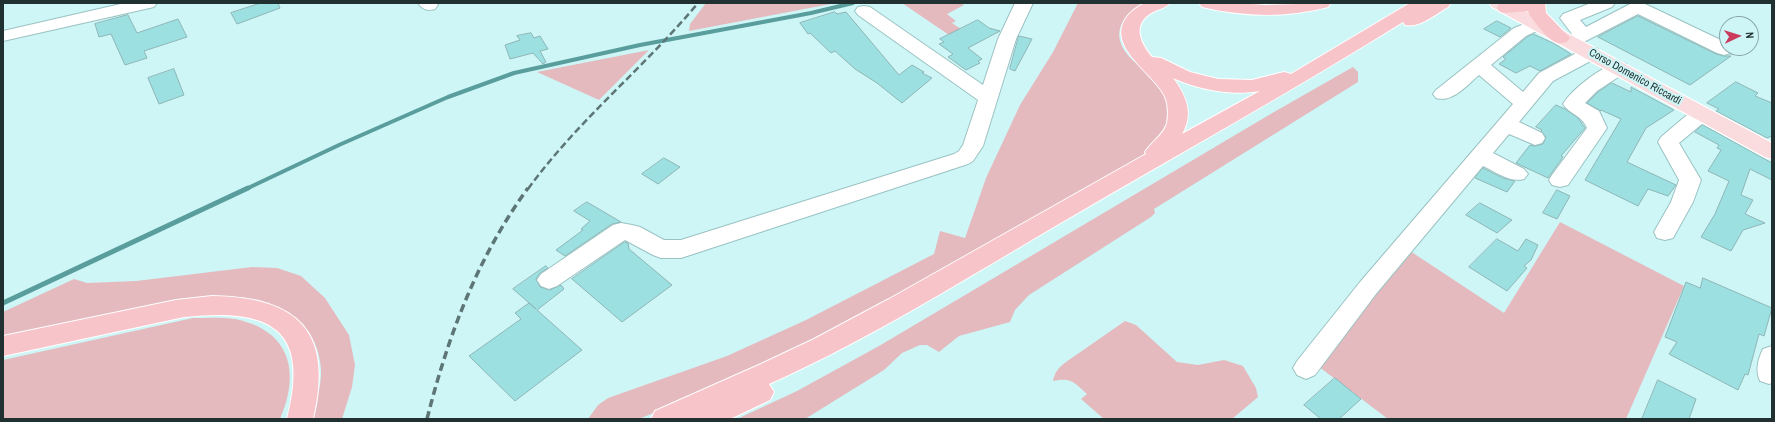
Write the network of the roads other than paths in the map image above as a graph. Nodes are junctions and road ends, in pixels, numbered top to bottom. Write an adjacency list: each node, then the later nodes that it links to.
1 (148, 3): 13 (street)
2 (1024, 3): 21 (street)
3 (1161, 3): 16 (highway)
4 (1208, 3): 5 (highway)
5 (1322, 3)
6 (1422, 3): 17 (highway)
7 (1442, 3): 17 (highway)
8 (1535, 3): 10 (highway); 14 (highway)
9 (1606, 3): 14 (street)
10 (1504, 4): 12 (main road, Corso Domenico Riccardi)
11 (864, 12): 21 (street)
12 (1537, 24): 14 (main road, Corso Domenico Riccardi); 18 (street)
13 (3, 36)
14 (1576, 42): 15 (street); 19 (main road, Corso Domenico Riccardi); 22 (street)
15 (1719, 47)
16 (1139, 53): 17 (highway); 30 (highway)
17 (1338, 55): 30 (highway); 37 (highway)
18 (1479, 65): 20 (street); 22 (street)
19 (1619, 68): 23 (main road, Corso Domenico Riccardi); 29 (street)
20 (1442, 94)
21 (989, 98): 32 (street)
22 (1524, 103): 24 (street)
23 (1702, 114): 26 (main road, Corso Domenico Riccardi); 31 (street)
24 (1507, 125): 25 (street); 27 (street)
25 (1535, 138)
26 (1772, 152)
27 (1479, 155): 28 (street); 34 (street)
28 (1517, 174)
29 (1560, 180)
30 (1061, 212): 36 (highway)
31 (1666, 232)
32 (549, 280)
33 (3, 346): 35 (highway)
34 (1306, 368)
35 (300, 419)
36 (664, 419)
37 (704, 419)

